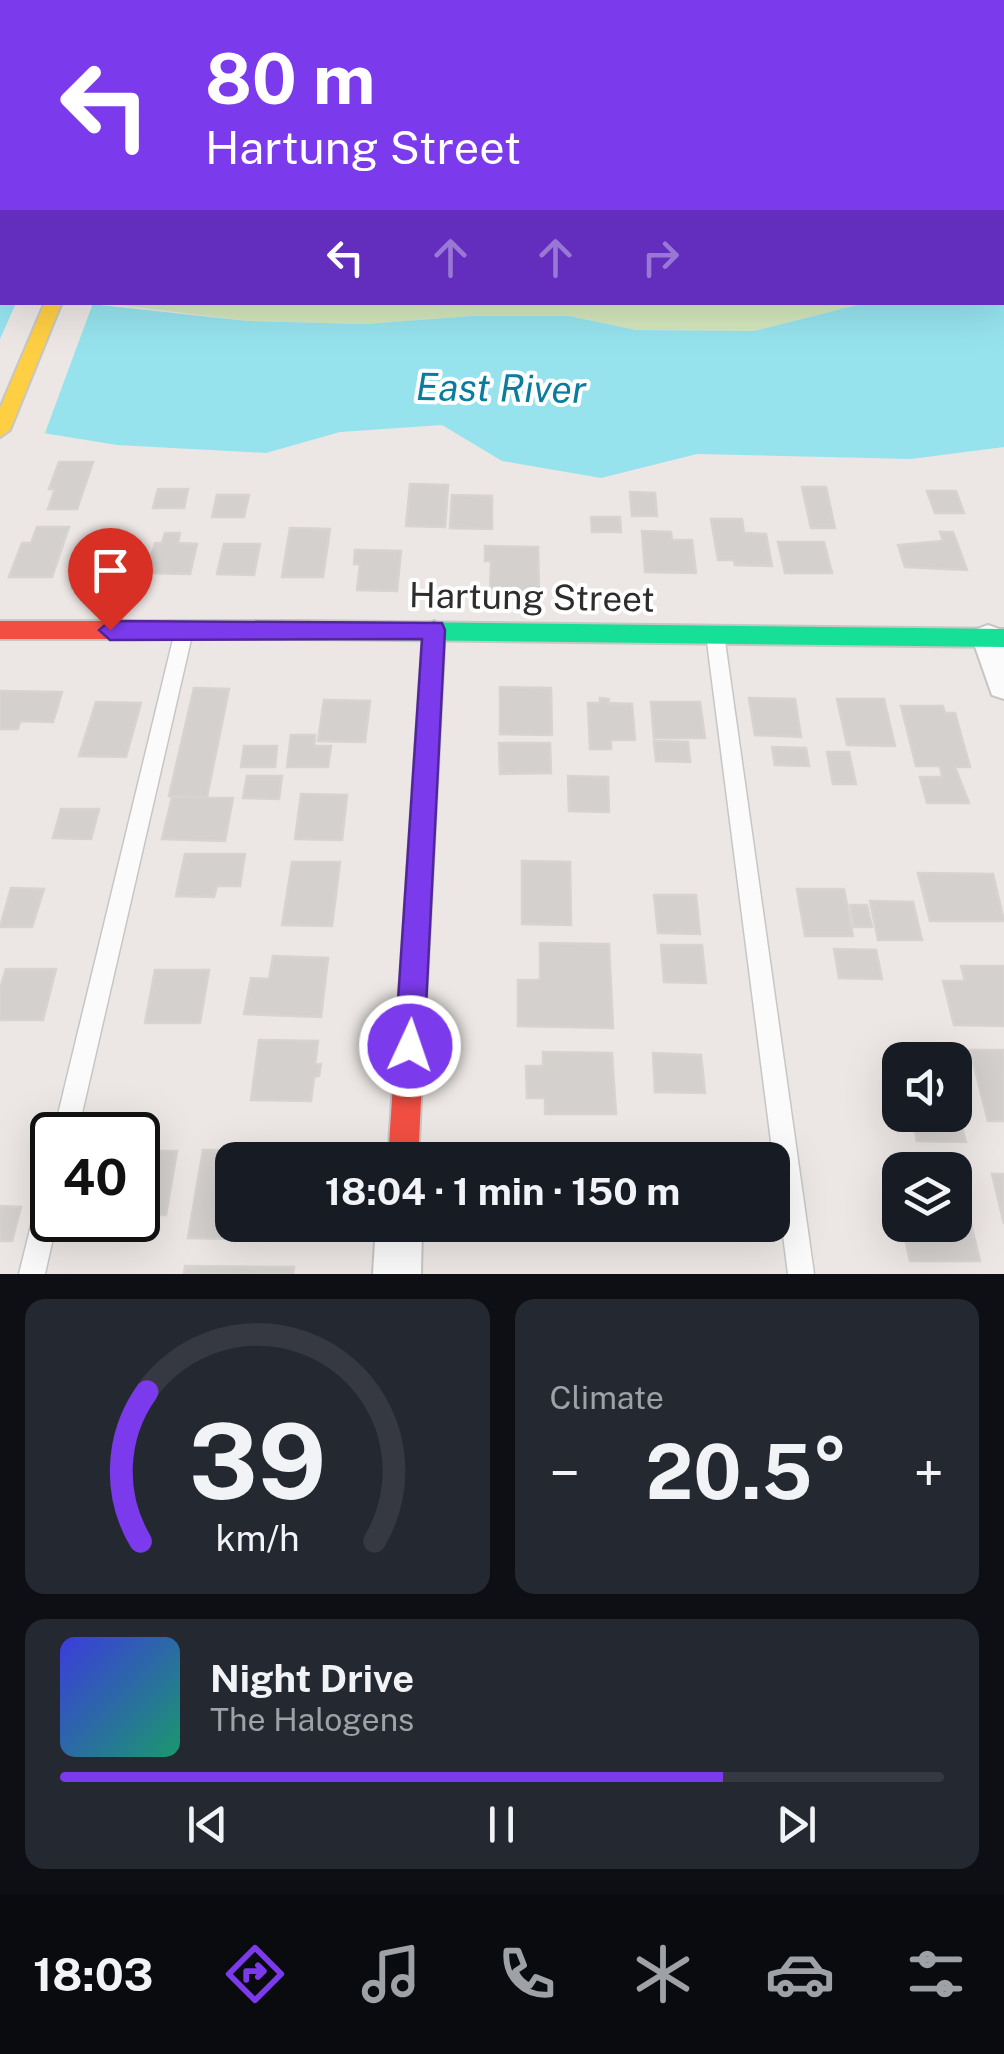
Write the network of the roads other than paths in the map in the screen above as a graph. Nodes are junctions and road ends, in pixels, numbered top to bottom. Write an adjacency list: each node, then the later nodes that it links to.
1 (53, 305): 2 (street)
2 (0, 430)
3 (0, 630): 5 (street, Hartung Street)
4 (434, 630): 5 (street, Hartung Street); 6 (street, Hartung Street); 10 (street)
5 (184, 631): 9 (lane)
6 (714, 634): 7 (street, Hartung Street); 15 (lane)
7 (996, 638): 8 (street)
8 (1004, 685)
9 (70, 1112)
10 (404, 1142)
11 (40, 1242): 13 (lane)
12 (399, 1242): 14 (street)
13 (32, 1274)
14 (396, 1274)
15 (802, 1274)

